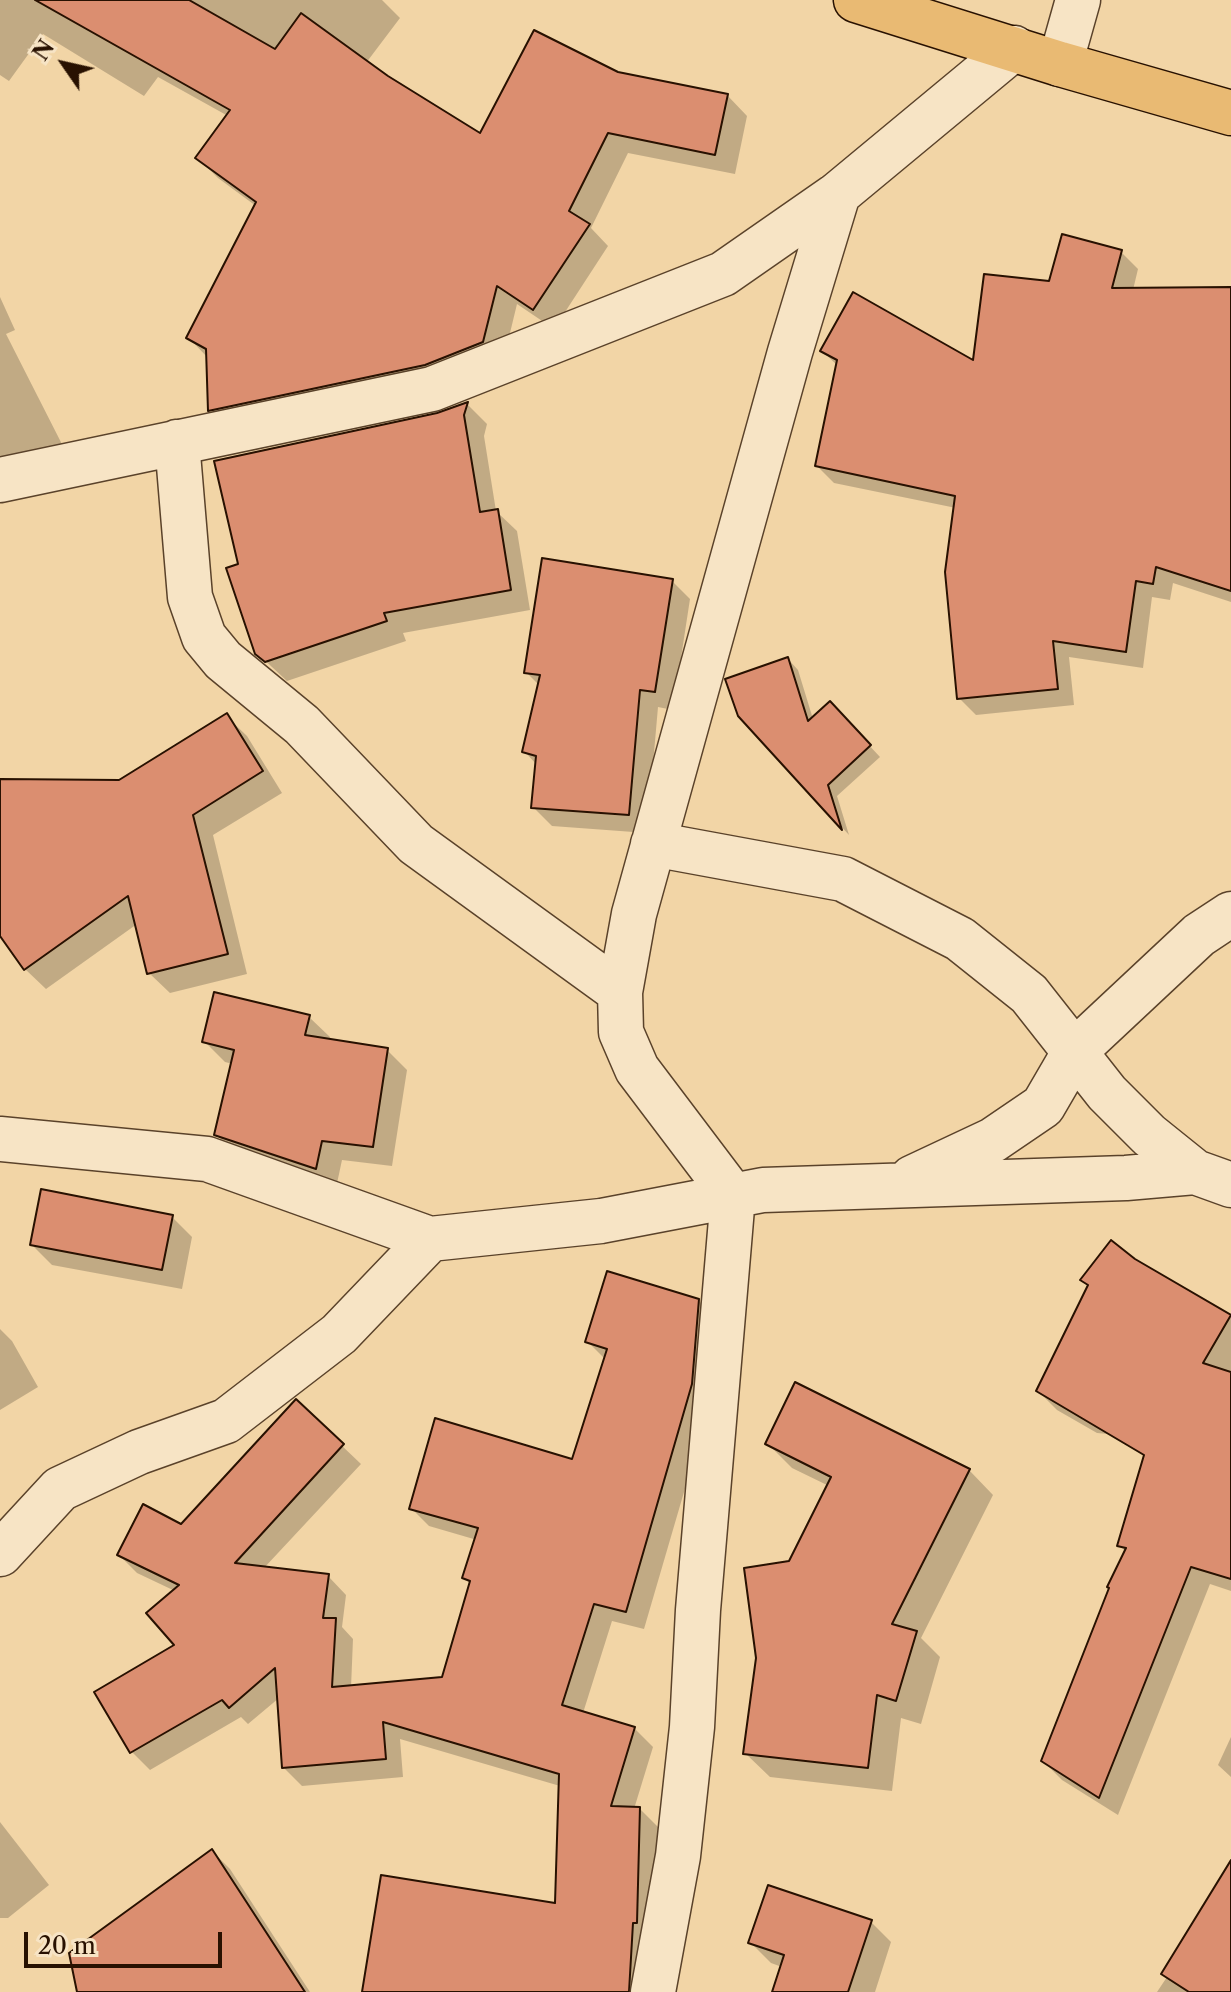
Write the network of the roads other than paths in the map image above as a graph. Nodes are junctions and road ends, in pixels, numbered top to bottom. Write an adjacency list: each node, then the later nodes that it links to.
1 (856, 0): 3 (main road)
2 (1078, 0): 4 (street)
3 (1014, 48): 4 (main road); 6 (street)
4 (1060, 64): 5 (main road)
5 (1231, 113)
6 (838, 194): 7 (street); 9 (street)
7 (177, 442): 8 (street); 11 (street)
8 (0, 480)
9 (653, 844): 11 (street); 12 (street)
10 (1231, 914): 12 (street)
11 (620, 992): 16 (street)
12 (1075, 1051): 14 (street); 15 (street)
13 (0, 1139): 17 (street)
14 (1213, 1178): 15 (street)
15 (894, 1187): 16 (street)
16 (733, 1196): 17 (street); 19 (street)
17 (430, 1239): 18 (street)
18 (0, 1554)
19 (653, 1992)

